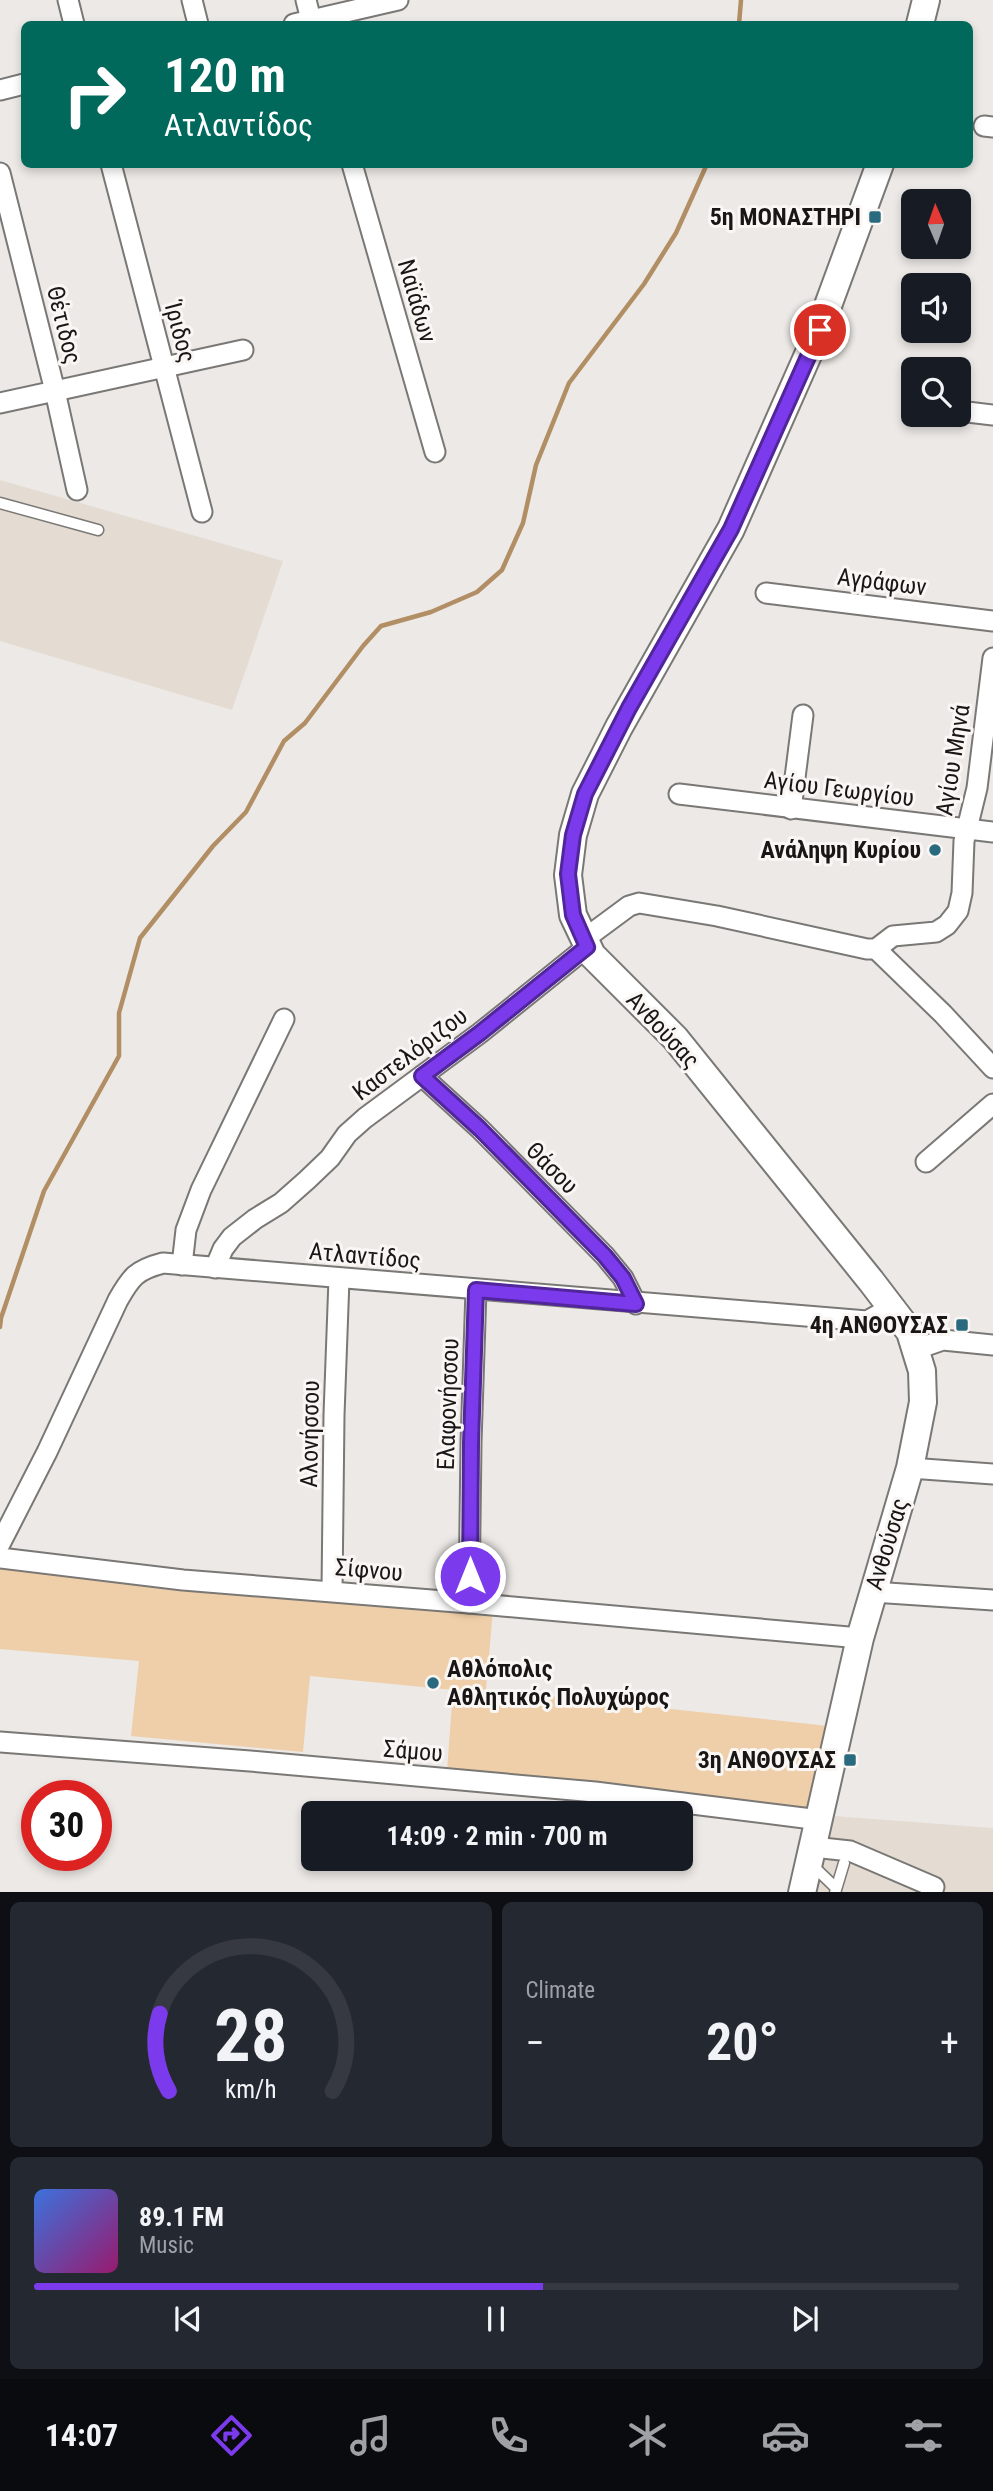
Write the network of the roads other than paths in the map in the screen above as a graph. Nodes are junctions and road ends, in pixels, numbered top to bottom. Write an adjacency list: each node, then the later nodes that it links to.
1 (68, 0): 6 (street)
2 (192, 0): 7 (street)
3 (306, 0): 8 (street)
4 (398, 0): 9 (street)
5 (926, 0): 10 (street)
6 (73, 21)
7 (197, 21)
8 (306, 21)
9 (314, 21)
10 (921, 21)
11 (21, 86): 12 (street)
12 (0, 90)
13 (112, 168): 18 (street, Ίριδος)
14 (353, 168): 23 (street, Ναϊάδων)
15 (879, 168): 36 (street, Ανθούσας)
16 (0, 173): 19 (street, Θέτιδος)
17 (243, 350): 18 (street)
18 (164, 368): 19 (street); 26 (street, Ίριδος)
19 (55, 391): 20 (street); 24 (street, Θέτιδος)
20 (0, 403)
21 (971, 412): 22 (street)
22 (993, 415)
23 (435, 452)
24 (77, 490)
25 (0, 503): 27 (lane)
26 (202, 512)
27 (98, 530)
28 (766, 593): 29 (street, Αγράφων)
29 (993, 621)
30 (993, 658): 34 (street, Αγίου Μηνά)
31 (803, 715): 33 (street)
32 (679, 794): 33 (street, Αγίου Γεωργίου)
33 (791, 809): 34 (street, Αγίου Γεωργίου)
34 (966, 828): 35 (street, Αγίου Γεωργίου); 37 (street, Αγίου Μηνά)
35 (993, 832)
36 (585, 943): 37 (street, Καστελόριζου); 40 (street, Καστελόριζου); 48 (street, Ανθούσας)
37 (876, 949): 39 (street)
38 (284, 1019): 43 (street)
39 (993, 1068)
40 (422, 1076): 44 (street, Καστελόριζου); 47 (street, Θάσου)
41 (993, 1104): 42 (street)
42 (926, 1162)
43 (182, 1265): 44 (street, Ατλαντίδος); 53 (street, Ατλαντίδος)
44 (215, 1268): 45 (street, Ατλαντίδος)
45 (339, 1279): 46 (street, Ατλαντίδος); 55 (street, Αλονήσσου)
46 (476, 1290): 47 (street, Ατλαντίδος); 58 (street, Ελαφονήσσου)
47 (636, 1304): 48 (street, Ατλαντίδος)
48 (892, 1307): 50 (street, Ανθούσας)
49 (993, 1345): 50 (street)
50 (917, 1349): 51 (street, Ανθούσας)
51 (910, 1468): 52 (street); 56 (street, Ανθούσας)
52 (993, 1474)
53 (0, 1544)
54 (0, 1558): 55 (street, Σίφνου)
55 (332, 1591): 58 (street, Σίφνου)
56 (873, 1592): 57 (street); 59 (street, Ανθούσας)
57 (993, 1600)
58 (469, 1602): 59 (street, Σίφνου)
59 (860, 1638): 61 (street, Ανθούσας)
60 (0, 1742): 61 (street, Σάμου)
61 (820, 1820): 62 (street, Ανθούσας)
62 (811, 1855): 64 (street); 65 (lane); 66 (street, Ανθούσας)
63 (844, 1863): 65 (lane)
64 (934, 1887)
65 (835, 1890)
66 (802, 1892)

